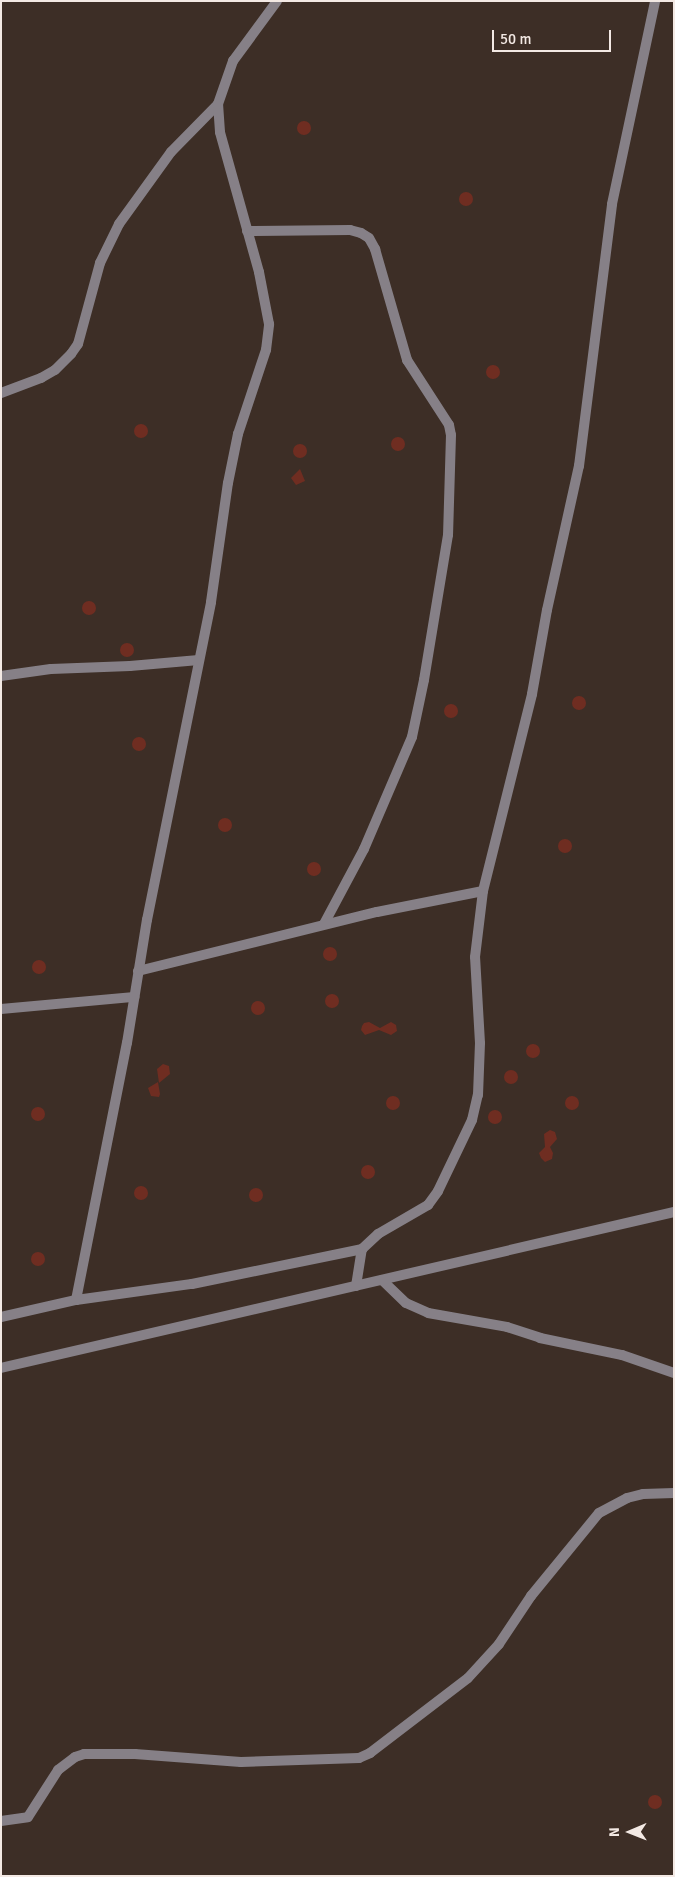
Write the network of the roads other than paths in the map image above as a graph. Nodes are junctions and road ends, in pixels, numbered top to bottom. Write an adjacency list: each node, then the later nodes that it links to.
1 (277, 1): 3 (street)
2 (655, 1): 8 (street)
3 (218, 104): 4 (street); 5 (street)
4 (247, 231): 6 (street); 9 (street)
5 (1, 393)
6 (199, 660): 7 (street); 10 (street)
7 (1, 676)
8 (483, 891): 9 (street); 14 (street)
9 (324, 924): 10 (street)
10 (138, 971): 11 (street)
11 (134, 996): 12 (street); 17 (street)
12 (1, 1009)
13 (674, 1212): 15 (street)
14 (362, 1249): 16 (street); 17 (street)
15 (382, 1280): 16 (street); 20 (street)
16 (356, 1286): 19 (street)
17 (76, 1300): 18 (street)
18 (1, 1317)
19 (1, 1368)
20 (674, 1373)
21 (674, 1493): 22 (street)
22 (1, 1821)

